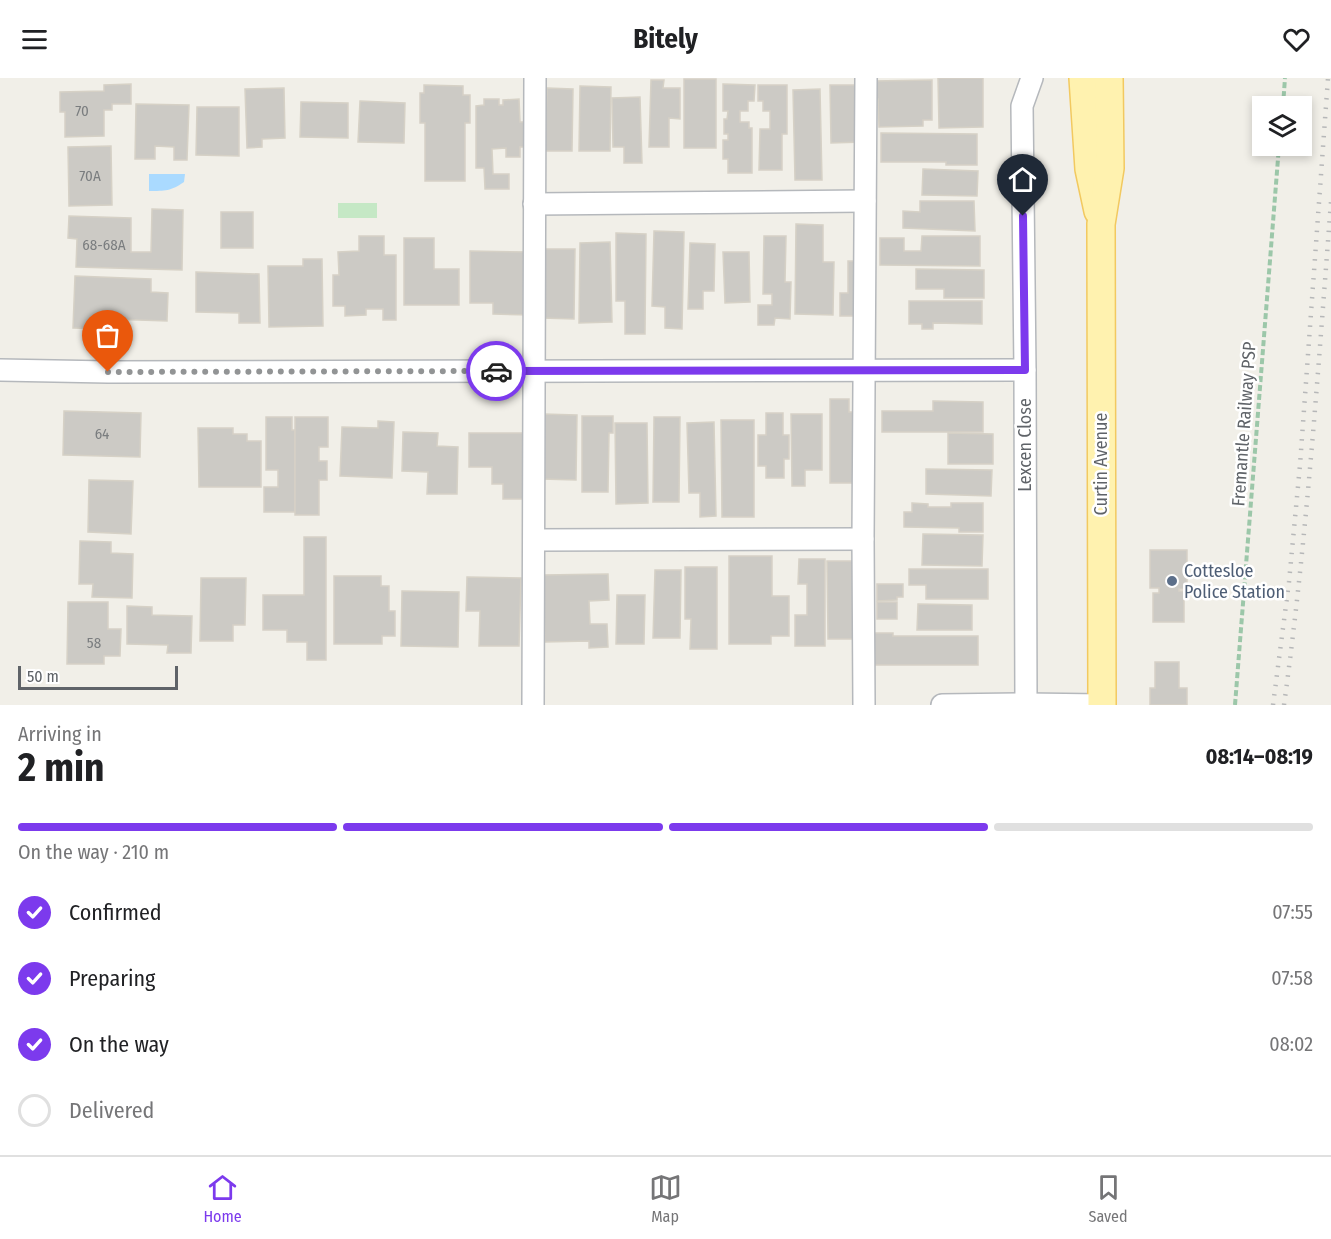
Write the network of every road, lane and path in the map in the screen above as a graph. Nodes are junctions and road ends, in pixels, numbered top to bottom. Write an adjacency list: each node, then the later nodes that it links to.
1 (535, 78): 10 (street)
2 (866, 78): 9 (street)
3 (1032, 78): 15 (street, Lexcen Close)
4 (1083, 78): 11 (main road, Curtin Avenue)
5 (1109, 78): 11 (main road, Curtin Avenue)
6 (1285, 78): 7 (path)
7 (1283, 96)
8 (1279, 156): 23 (path, Fremantle Railway PSP)
9 (865, 201): 10 (street); 14 (street)
10 (534, 204): 13 (street)
11 (1101, 224): 22 (main road, Curtin Avenue)
12 (0, 370): 13 (street)
13 (534, 370): 14 (street); 17 (street)
14 (864, 370): 15 (street); 16 (street)
15 (1025, 370): 18 (street, Lexcen Close)
16 (863, 539): 17 (street); 20 (street)
17 (534, 540): 19 (street)
18 (1026, 704): 21 (street); 22 (street)
19 (533, 705)
20 (864, 705)
21 (942, 705)
22 (1102, 705)
23 (1235, 705)

